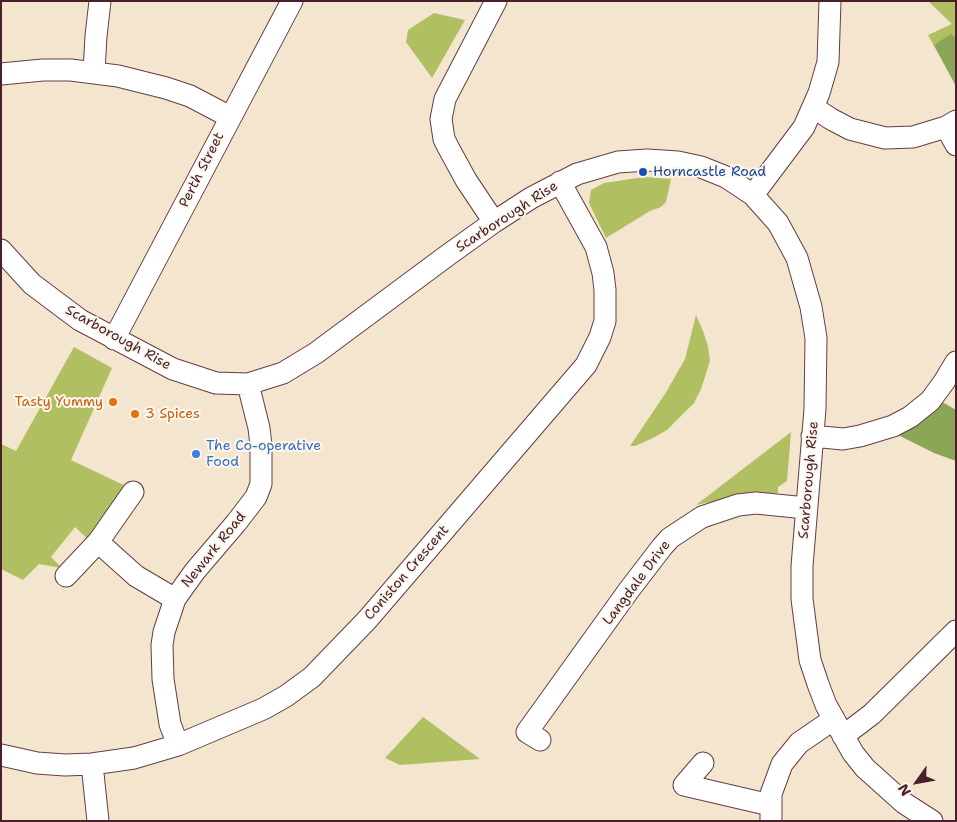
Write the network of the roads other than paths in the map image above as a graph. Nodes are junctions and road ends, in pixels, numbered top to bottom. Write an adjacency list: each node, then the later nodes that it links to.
1 (100, 1): 5 (street)
2 (292, 1): 8 (street, Perth Street)
3 (496, 1): 12 (street)
4 (830, 1): 7 (street)
5 (94, 72): 6 (street); 8 (street)
6 (1, 74)
7 (813, 108): 9 (street); 11 (street)
8 (230, 117): 14 (street, Perth Street)
9 (952, 131)
10 (560, 182): 11 (street, Scarborough Rise); 12 (street, Scarborough Rise); 26 (street, Coniston Crescent)
11 (753, 195): 17 (street, Scarborough Rise)
12 (494, 222): 16 (street, Scarborough Rise)
13 (1, 250): 14 (street, Scarborough Rise)
14 (114, 339): 16 (street, Scarborough Rise)
15 (956, 362): 17 (street)
16 (248, 384): 22 (street, Newark Road)
17 (812, 436): 19 (street, Scarborough Rise)
18 (134, 492): 20 (street)
19 (806, 508): 24 (street, Scarborough Rise); 25 (street, Langdale Drive)
20 (98, 542): 21 (street); 22 (street)
21 (66, 576)
22 (175, 599): 26 (street, Newark Road)
23 (956, 631): 24 (street)
24 (838, 728): 30 (street); 32 (street, Scarborough Rise)
25 (540, 740)
26 (178, 745): 29 (street, Coniston Crescent)
27 (1, 755): 29 (street, Coniston Crescent)
28 (703, 763): 30 (street)
29 (92, 764): 31 (street)
30 (771, 813)
31 (98, 821)
32 (932, 821)

